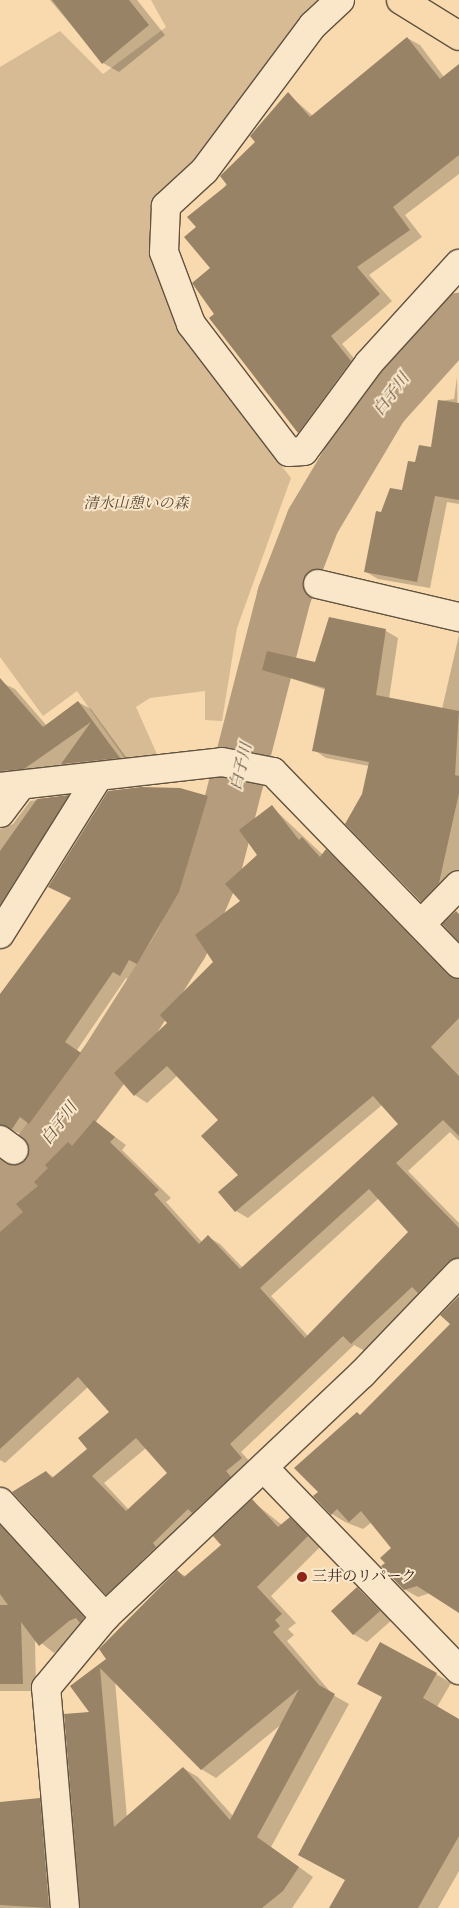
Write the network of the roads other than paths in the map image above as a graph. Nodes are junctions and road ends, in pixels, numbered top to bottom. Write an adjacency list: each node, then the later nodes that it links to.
1 (340, 0): 4 (street)
2 (401, 0): 3 (main road)
3 (459, 36)
4 (459, 264)
5 (318, 584): 6 (street)
6 (459, 617)
7 (97, 779): 8 (street); 11 (street); 12 (street)
8 (10, 786): 9 (street)
9 (0, 813)
10 (459, 885): 11 (street)
11 (421, 924): 13 (street)
12 (0, 934)
13 (459, 964)
14 (459, 1273): 15 (street)
15 (264, 1468): 17 (street); 18 (street)
16 (0, 1502): 17 (street)
17 (105, 1617): 19 (street)
18 (459, 1670)
19 (65, 1908)

